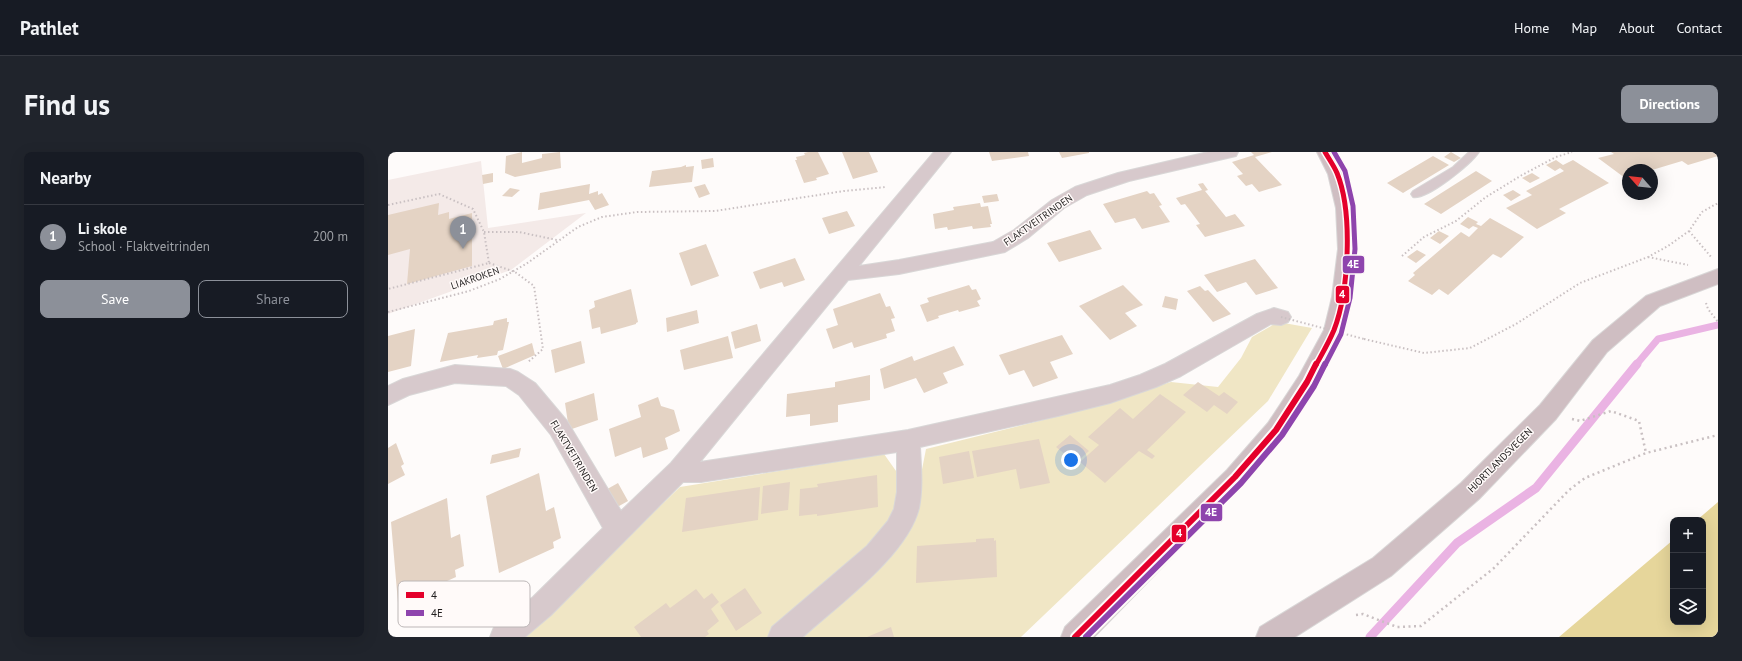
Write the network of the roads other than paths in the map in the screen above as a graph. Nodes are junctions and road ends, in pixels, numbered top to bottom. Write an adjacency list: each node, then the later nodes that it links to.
1 (943, 152): 7 (street)
2 (1230, 152): 7 (street, FLAKTVEITRINDEN)
3 (1325, 152): 17 (main road)
4 (1474, 152): 5 (lane)
5 (1417, 194)
6 (1716, 267): 18 (main road, HJORTLANDSVEGEN)
7 (842, 272): 11 (street)
8 (1281, 316): 10 (street)
9 (388, 396): 12 (street, FLAKTVEITRINDEN)
10 (908, 440): 11 (street); 16 (street)
11 (679, 470): 12 (street)
12 (618, 530): 13 (street)
13 (530, 616)
14 (516, 627): 15 (street)
15 (504, 637)
16 (782, 637)
17 (1076, 637)
18 (1270, 637)

